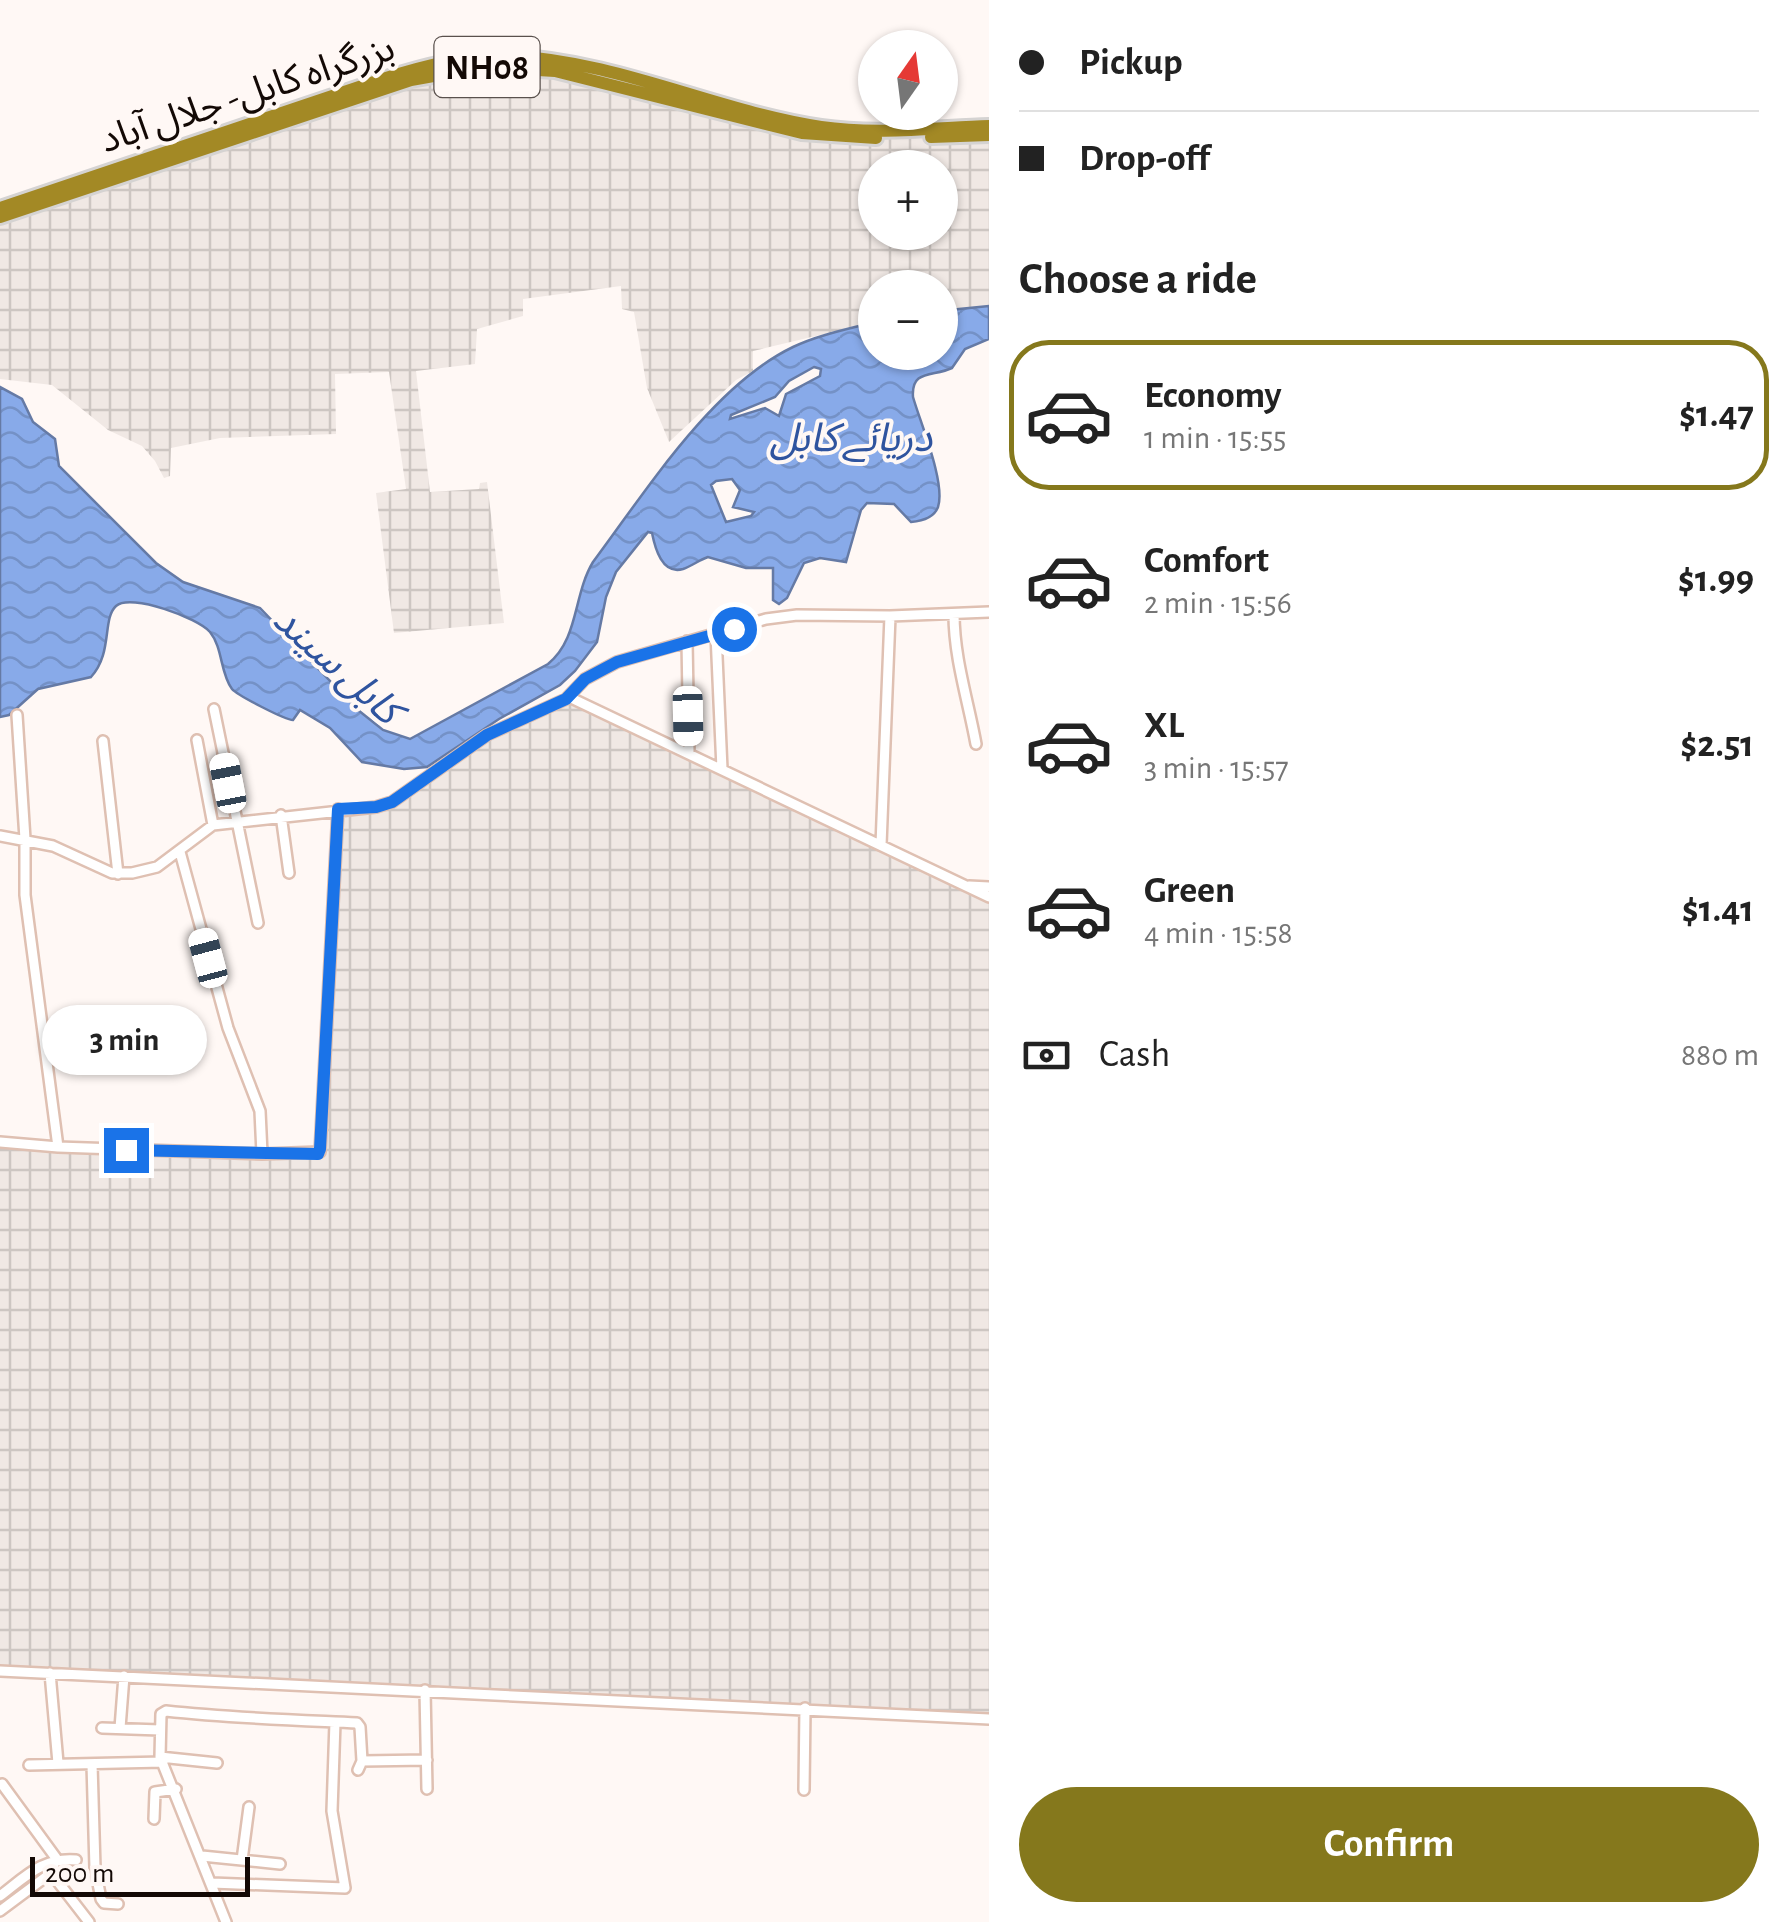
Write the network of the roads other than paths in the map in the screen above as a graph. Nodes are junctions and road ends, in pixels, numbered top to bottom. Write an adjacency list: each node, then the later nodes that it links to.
1 (650, 87): 2 (highway, بزرگراه کابل- جلال آباد / NH08); 3 (highway, بزرگراه کابل- جلال آباد / NH08); 4 (highway, بزرگراه کابل- جلال آباد / NH08)
2 (989, 126)
3 (989, 135)
4 (34, 202): 5 (highway, بزرگراه کابل- جلال آباد / NH08); 6 (highway, بزرگراه کابل- جلال آباد / NH08)
5 (0, 208)
6 (0, 217)
7 (989, 612): 8 (street)
8 (954, 614): 9 (street); 17 (street)
9 (890, 616): 10 (street); 26 (street)
10 (716, 634): 11 (street); 19 (street)
11 (687, 641): 12 (street); 18 (street)
12 (569, 697): 18 (street); 20 (street)
13 (214, 708): 22 (street)
14 (17, 715): 25 (street)
15 (103, 740): 29 (street)
16 (197, 740): 23 (street)
17 (976, 744)
18 (689, 754): 19 (street)
19 (722, 769): 26 (street)
20 (338, 809): 21 (street); 36 (street)
21 (282, 816): 22 (street); 28 (street)
22 (235, 820): 23 (street); 33 (street)
23 (213, 825): 27 (street)
24 (0, 836): 25 (street)
25 (25, 839): 29 (street); 35 (street)
26 (881, 846): 30 (street)
27 (180, 852): 29 (street); 36 (street)
28 (289, 872)
29 (118, 874)
30 (966, 886): 31 (street); 32 (street)
31 (989, 887)
32 (989, 898)
33 (258, 922)
34 (0, 1142): 35 (street)
35 (58, 1147): 36 (street)
36 (262, 1154)
37 (0, 1672): 38 (street)
38 (50, 1673): 39 (street); 50 (street)
39 (124, 1676): 40 (street); 45 (street)
40 (425, 1690): 41 (street); 48 (street)
41 (805, 1708): 42 (street); 56 (street)
42 (989, 1719)
43 (336, 1722): 46 (street); 48 (street); 66 (street)
44 (102, 1728): 45 (street)
45 (120, 1728): 46 (street)
46 (160, 1730): 47 (street)
47 (162, 1759): 49 (street); 51 (street); 54 (street)
48 (426, 1760): 55 (street)
49 (217, 1762)
50 (58, 1763): 51 (street); 52 (street)
51 (92, 1764): 68 (street)
52 (29, 1765)
53 (2, 1784): 60 (street)
54 (176, 1789): 58 (street); 59 (street)
55 (427, 1789)
56 (804, 1790)
57 (249, 1807): 62 (street)
58 (154, 1820)
59 (202, 1856): 62 (street); 66 (street)
60 (56, 1858): 61 (street); 63 (street); 65 (street)
61 (76, 1860)
62 (242, 1860): 64 (street)
63 (42, 1863): 65 (street); 67 (street)
64 (280, 1864)
65 (51, 1873): 69 (street); 70 (street)
66 (212, 1883): 71 (street)
67 (0, 1896)
68 (118, 1904)
69 (0, 1912)
70 (89, 1922)
71 (226, 1922)

